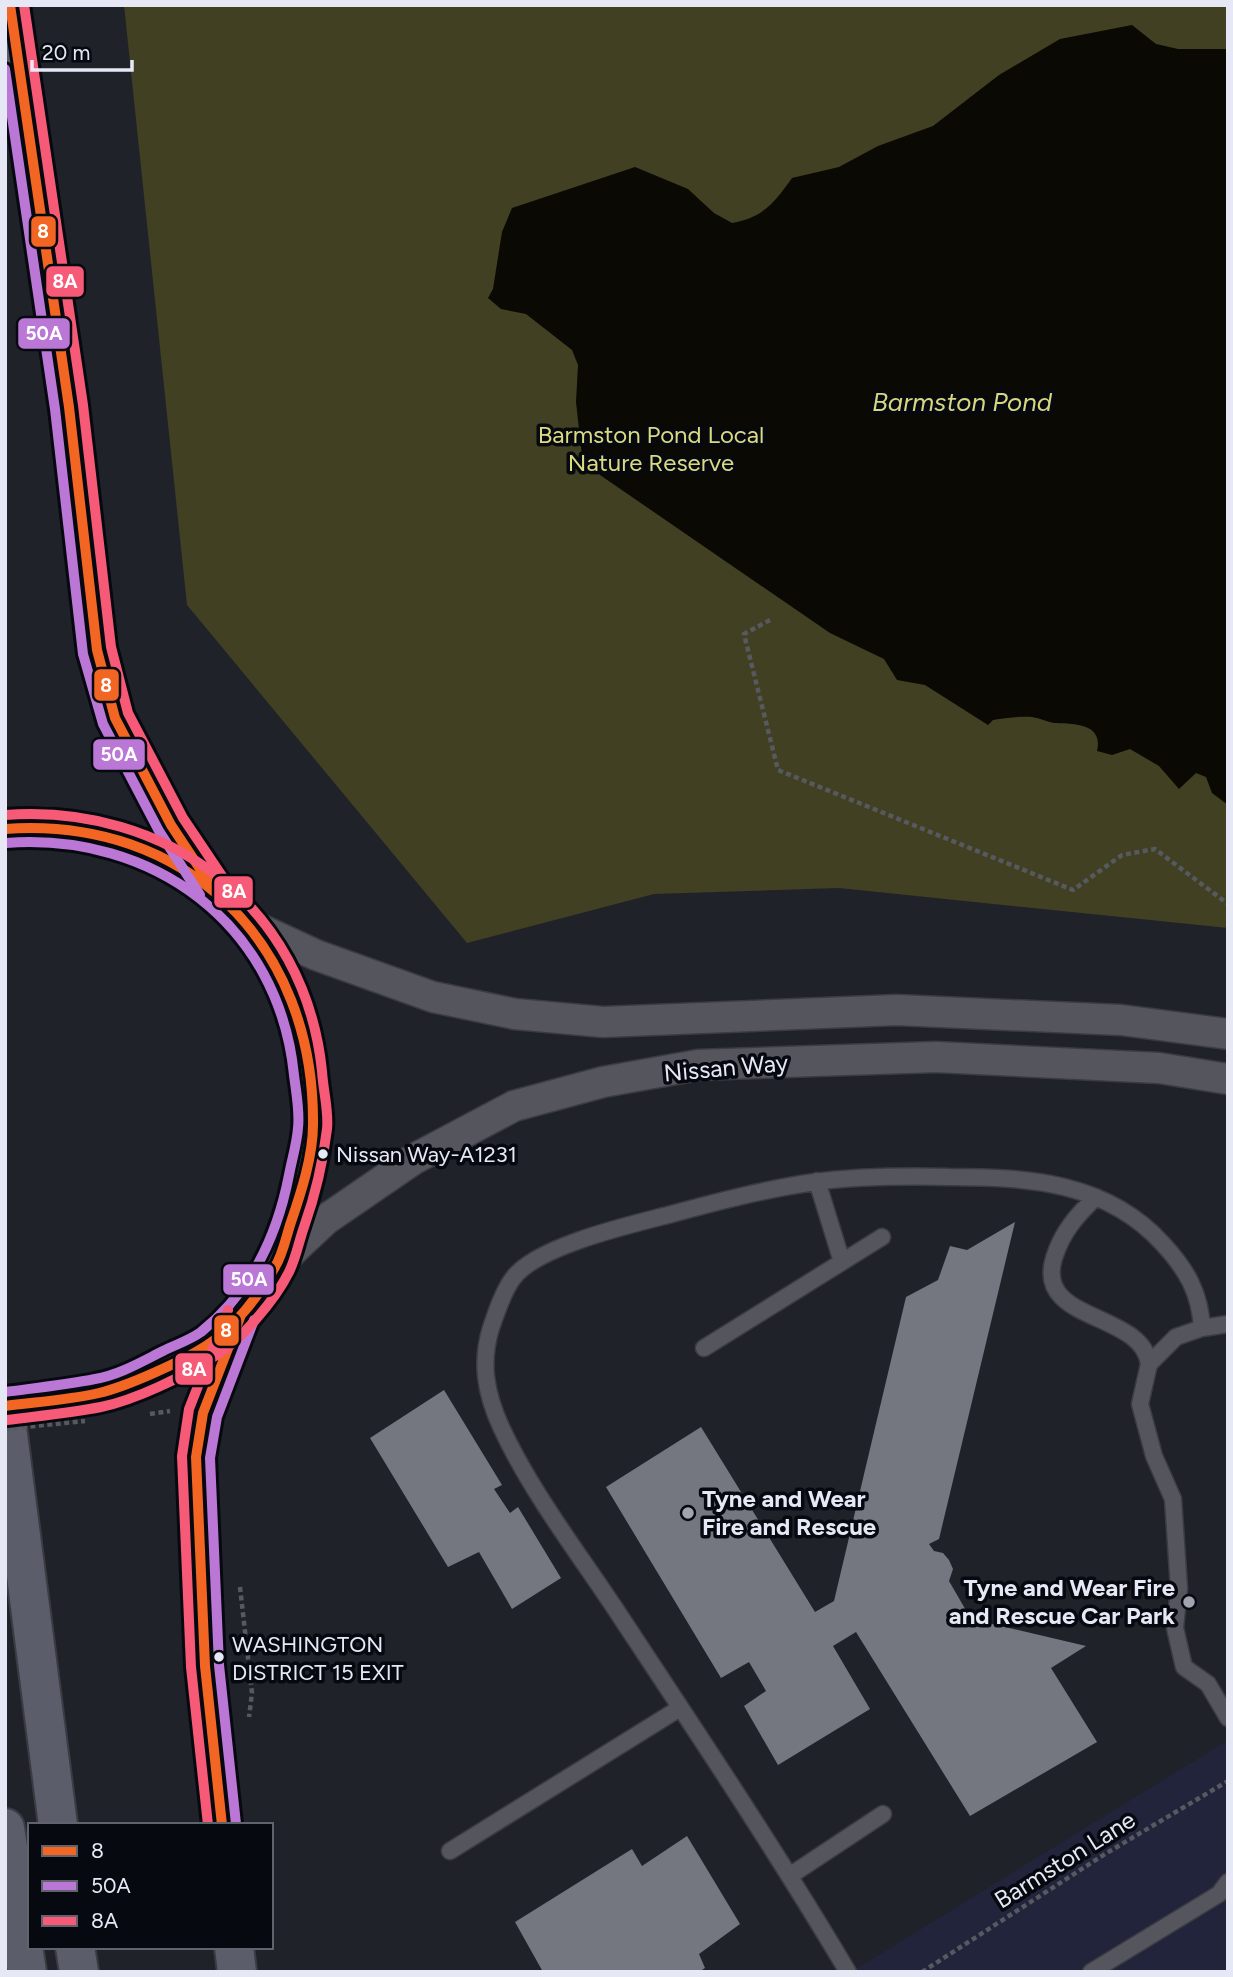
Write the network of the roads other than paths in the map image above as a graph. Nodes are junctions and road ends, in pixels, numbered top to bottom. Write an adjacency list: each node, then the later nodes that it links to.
1 (10, 5): 3 (highway)
2 (5, 829): 3 (street)
3 (212, 887): 4 (street)
4 (249, 924): 5 (street, Nissan Way); 11 (street)
5 (1228, 1034)
6 (1228, 1079): 11 (street, Nissan Way)
7 (817, 1181): 8 (lane); 10 (lane); 18 (lane)
8 (1096, 1197): 14 (lane); 16 (lane)
9 (882, 1237): 10 (lane)
10 (842, 1262): 15 (lane)
11 (276, 1266): 12 (street)
12 (241, 1315): 17 (street); 22 (highway)
13 (1224, 1325): 14 (lane)
14 (1202, 1328): 16 (lane)
15 (704, 1348)
16 (1149, 1364): 19 (lane)
17 (5, 1408): 21 (highway)
18 (680, 1708): 24 (lane); 25 (lane)
19 (1228, 1718)
20 (883, 1814): 25 (lane)
21 (58, 1823)
22 (222, 1823)
23 (5, 1828): 29 (highway)
24 (450, 1851)
25 (791, 1875): 32 (lane)
26 (1228, 1882): 33 (lane)
27 (75, 1949): 30 (highway)
28 (234, 1949): 31 (highway)
29 (27, 1972)
30 (79, 1972)
31 (237, 1972)
32 (848, 1972)
33 (1091, 1972)

